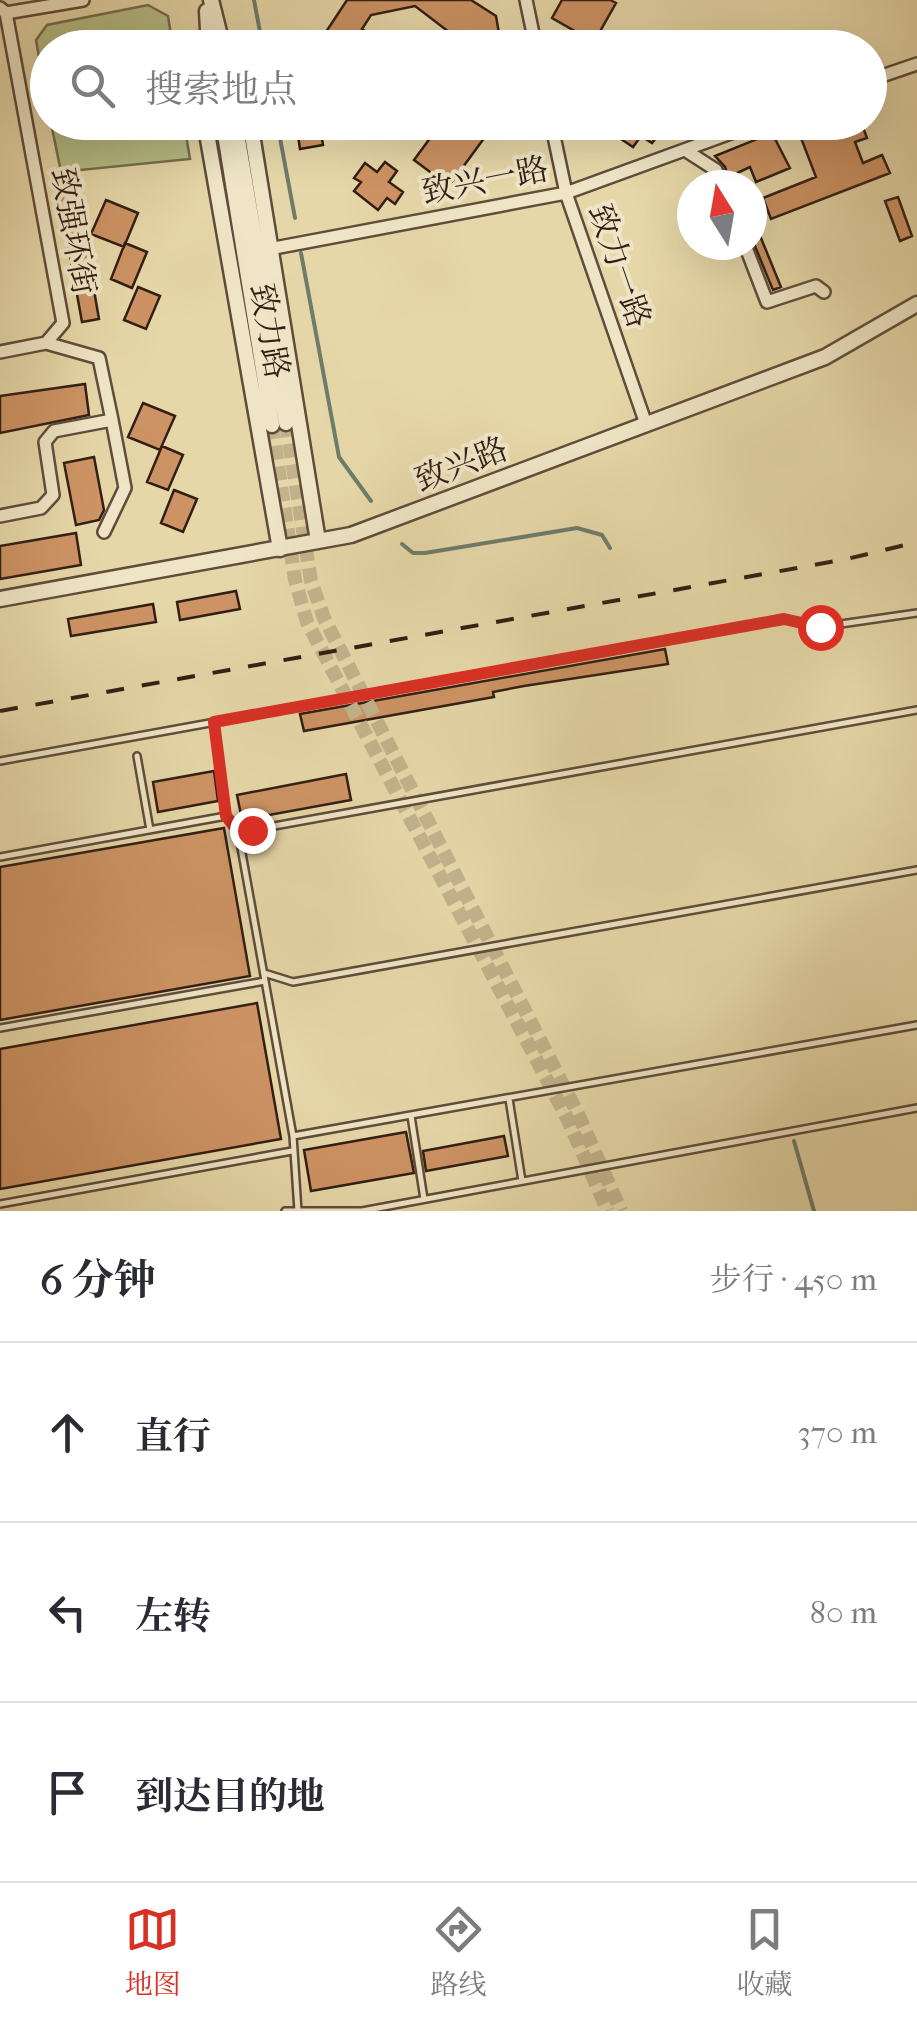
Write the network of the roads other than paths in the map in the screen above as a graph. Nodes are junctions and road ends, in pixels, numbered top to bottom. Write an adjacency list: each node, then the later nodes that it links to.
1 (83, 0): 4 (street)
2 (209, 0): 5 (street); 6 (street)
3 (526, 0): 7 (street)
4 (3, 10): 23 (street, 致强环街)
5 (210, 30)
6 (218, 30)
7 (532, 30)
8 (917, 64): 9 (street)
9 (887, 74)
10 (210, 140): 26 (street, 致力路)
11 (226, 140): 26 (street, 致力路)
12 (238, 140): 26 (street, 致力路)
13 (253, 140): 19 (street, 致力路)
14 (555, 140): 18 (street, 致力一路)
15 (717, 140): 16 (street, 致兴一路)
16 (688, 152): 17 (street); 18 (street, 致兴一路)
17 (716, 170)
18 (566, 193): 19 (street, 致兴一路); 27 (street, 致力一路)
19 (270, 249): 26 (street, 致力路)
20 (751, 260): 21 (street)
21 (824, 292)
22 (917, 304): 27 (street, 致兴路)
23 (46, 343): 24 (street); 25 (street)
24 (0, 352)
25 (112, 420): 28 (street); 29 (street)
26 (279, 423): 30 (street, 致力路); 31 (street, 致力路)
27 (646, 424): 30 (street, 致兴路)
28 (0, 516)
29 (104, 532)
30 (318, 541): 31 (street, 致兴路)
31 (280, 548): 32 (street, 致兴路)
32 (0, 599)
33 (917, 612): 35 (lane)
34 (917, 710): 40 (lane)
35 (214, 722): 37 (lane); 38 (lane)
36 (137, 756): 39 (lane)
37 (0, 761)
38 (226, 816): 39 (lane); 40 (lane)
39 (150, 830): 41 (lane)
40 (238, 831): 43 (lane)
41 (0, 857)
42 (917, 870): 43 (lane)
43 (264, 977): 45 (lane); 49 (lane)
44 (917, 1025): 46 (lane)
45 (0, 1028)
46 (508, 1098): 48 (lane); 51 (lane)
47 (917, 1108): 51 (lane)
48 (411, 1116): 49 (lane); 52 (lane)
49 (292, 1136): 50 (lane)
50 (292, 1151): 53 (lane); 55 (lane)
51 (522, 1181): 52 (lane)
52 (424, 1199): 55 (lane)
53 (0, 1204)
54 (285, 1211): 55 (lane)
55 (298, 1211)

